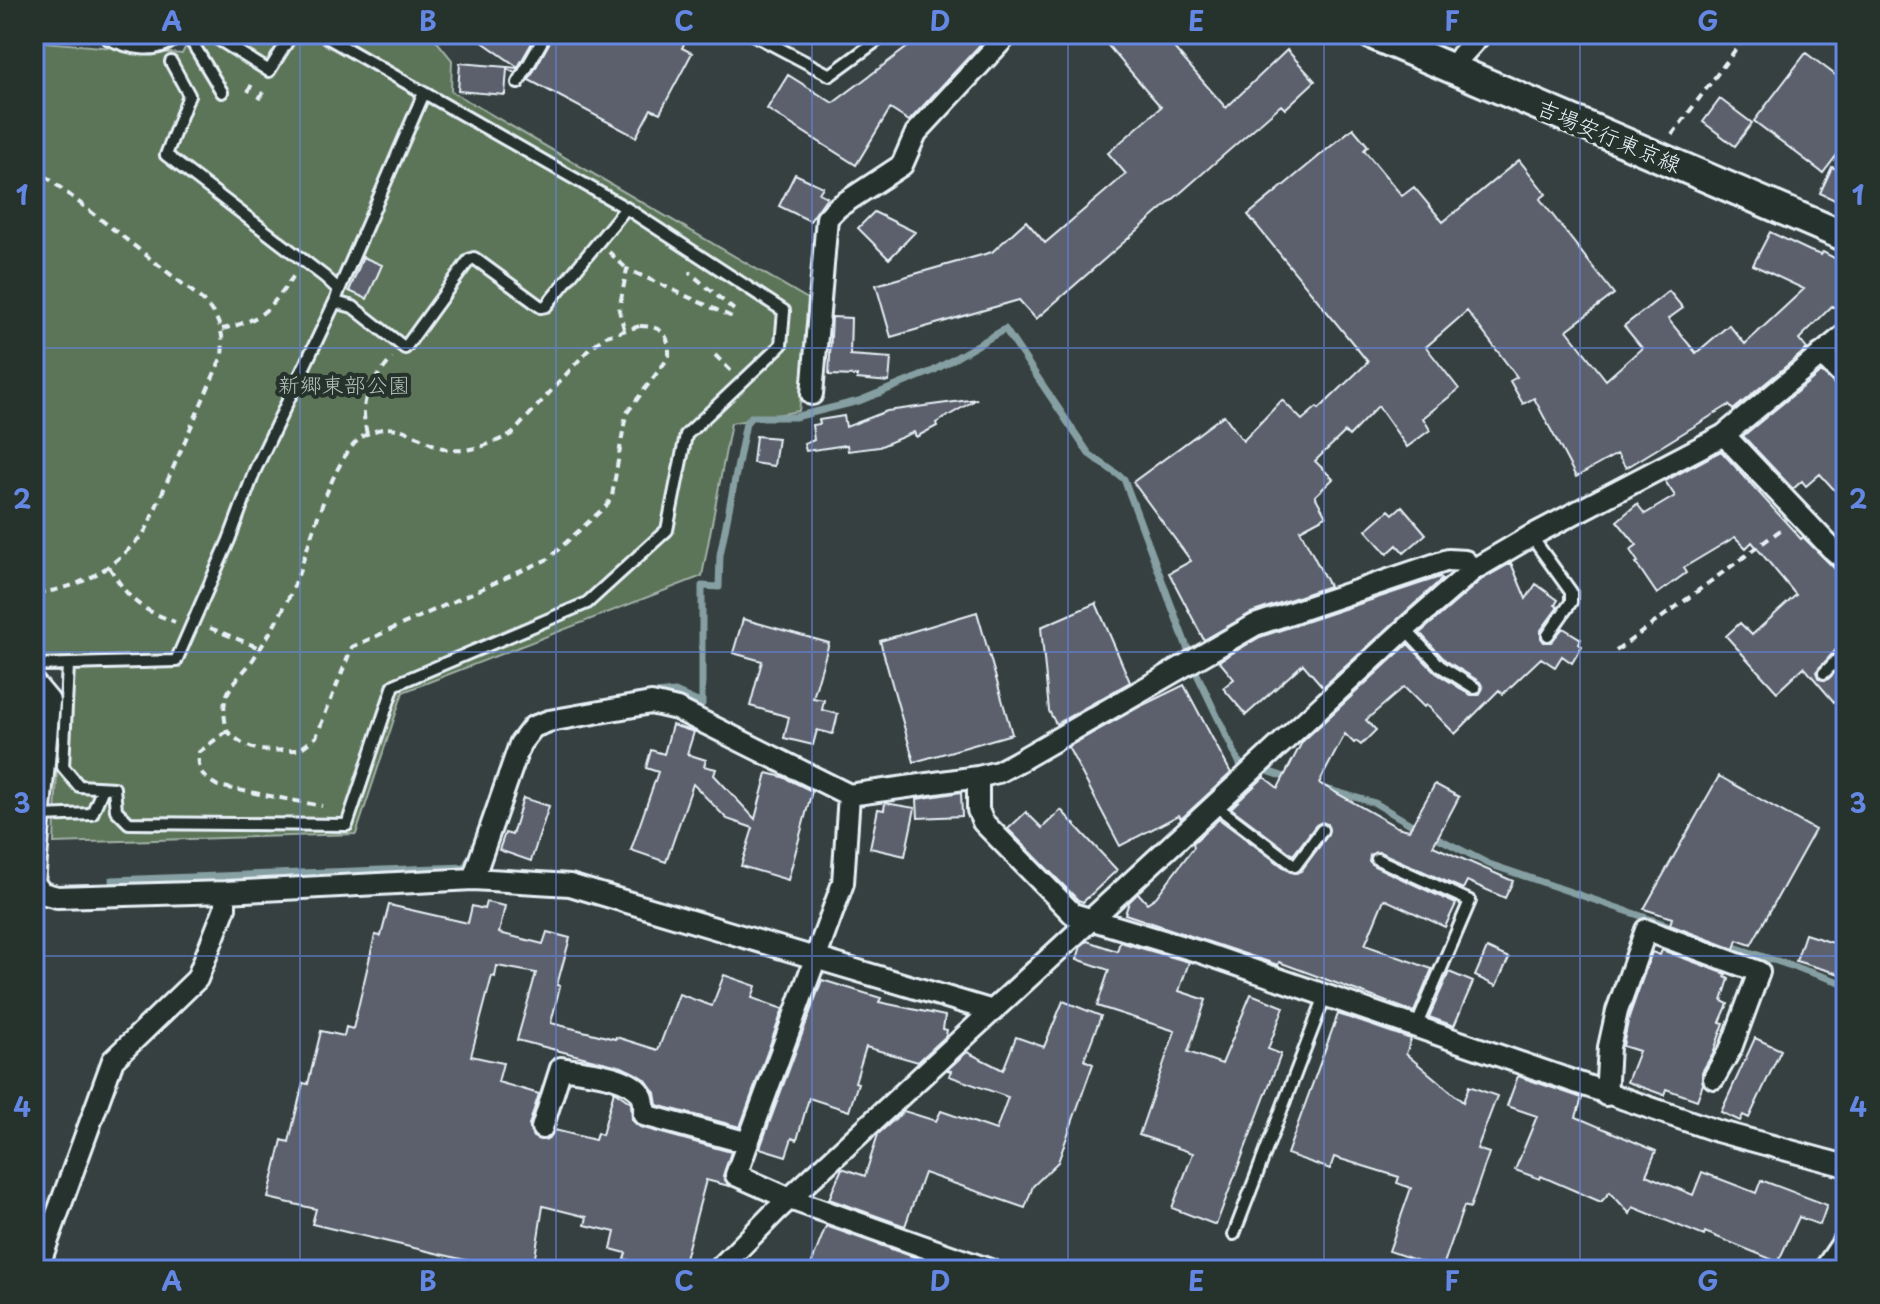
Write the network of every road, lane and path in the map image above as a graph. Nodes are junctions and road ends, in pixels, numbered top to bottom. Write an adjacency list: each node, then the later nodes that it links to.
1 (110, 34): 2 (street)
2 (173, 34)
3 (187, 34): 17 (lane)
4 (210, 34): 5 (lane)
5 (292, 34)
6 (321, 34): 18 (lane)
7 (546, 34): 16 (lane)
8 (752, 34): 9 (lane)
9 (886, 34)
10 (1008, 34): 35 (street)
11 (1371, 34): 15 (main road, 吉場安行東京線)
12 (1481, 34): 15 (street)
13 (1747, 34): 19 (path)
14 (171, 62): 24 (lane)
15 (1453, 70): 19 (main road, 吉場安行東京線)
16 (518, 83)
17 (222, 92)
18 (424, 93): 21 (lane); 27 (lane)
19 (1656, 156): 22 (main road, 吉場安行東京線)
20 (34, 167): 29 (path)
21 (626, 208): 23 (lane); 61 (lane)
22 (1846, 237)
23 (598, 242): 25 (path); 28 (lane)
24 (305, 261): 27 (lane); 29 (path)
25 (627, 269): 26 (path); 30 (path)
26 (687, 270)
27 (339, 290): 28 (lane)
28 (335, 302): 52 (lane)
29 (222, 329): 41 (path)
30 (624, 329): 36 (path); 56 (path)
31 (1846, 334): 32 (street)
32 (1821, 354): 34 (street); 37 (street)
33 (382, 370): 36 (path)
34 (1846, 379)
35 (812, 394)
36 (367, 434): 48 (path)
37 (1724, 435): 38 (street); 39 (street)
38 (1800, 516): 40 (street); 49 (path)
39 (1531, 536): 42 (street); 47 (lane)
40 (1846, 561)
41 (109, 567): 43 (path); 44 (path)
42 (1473, 570): 46 (street); 57 (street)
43 (34, 593)
44 (155, 614)
45 (201, 625): 48 (path)
46 (1405, 629): 55 (lane); 60 (street)
47 (1548, 635)
48 (260, 648): 56 (path)
49 (1616, 651)
50 (1846, 651): 53 (lane)
51 (34, 665): 52 (lane)
52 (68, 665): 58 (lane)
53 (1824, 673)
54 (34, 683): 62 (street)
55 (1475, 688)
56 (227, 731): 61 (path)
57 (978, 777): 59 (street); 67 (street)
58 (103, 788): 61 (lane); 62 (lane)
59 (849, 795): 65 (street); 68 (street)
60 (1216, 806): 63 (lane); 67 (street)
61 (352, 811)
62 (40, 816): 66 (street)
63 (1322, 830)
64 (1377, 859): 71 (lane)
65 (473, 879): 66 (street); 68 (street)
66 (225, 892): 79 (street)
67 (1094, 918): 69 (street); 70 (street)
68 (816, 959): 70 (street); 75 (street)
69 (1325, 996): 71 (street); 78 (lane)
70 (993, 1011): 77 (street)
71 (1416, 1027): 73 (street)
72 (1714, 1078): 73 (street)
73 (1606, 1095): 76 (street)
74 (542, 1128): 75 (street)
75 (748, 1143): 77 (street)
76 (1846, 1166)
77 (790, 1199): 80 (street); 81 (street)
78 (1234, 1234)
79 (37, 1270)
80 (718, 1270)
81 (990, 1270)

